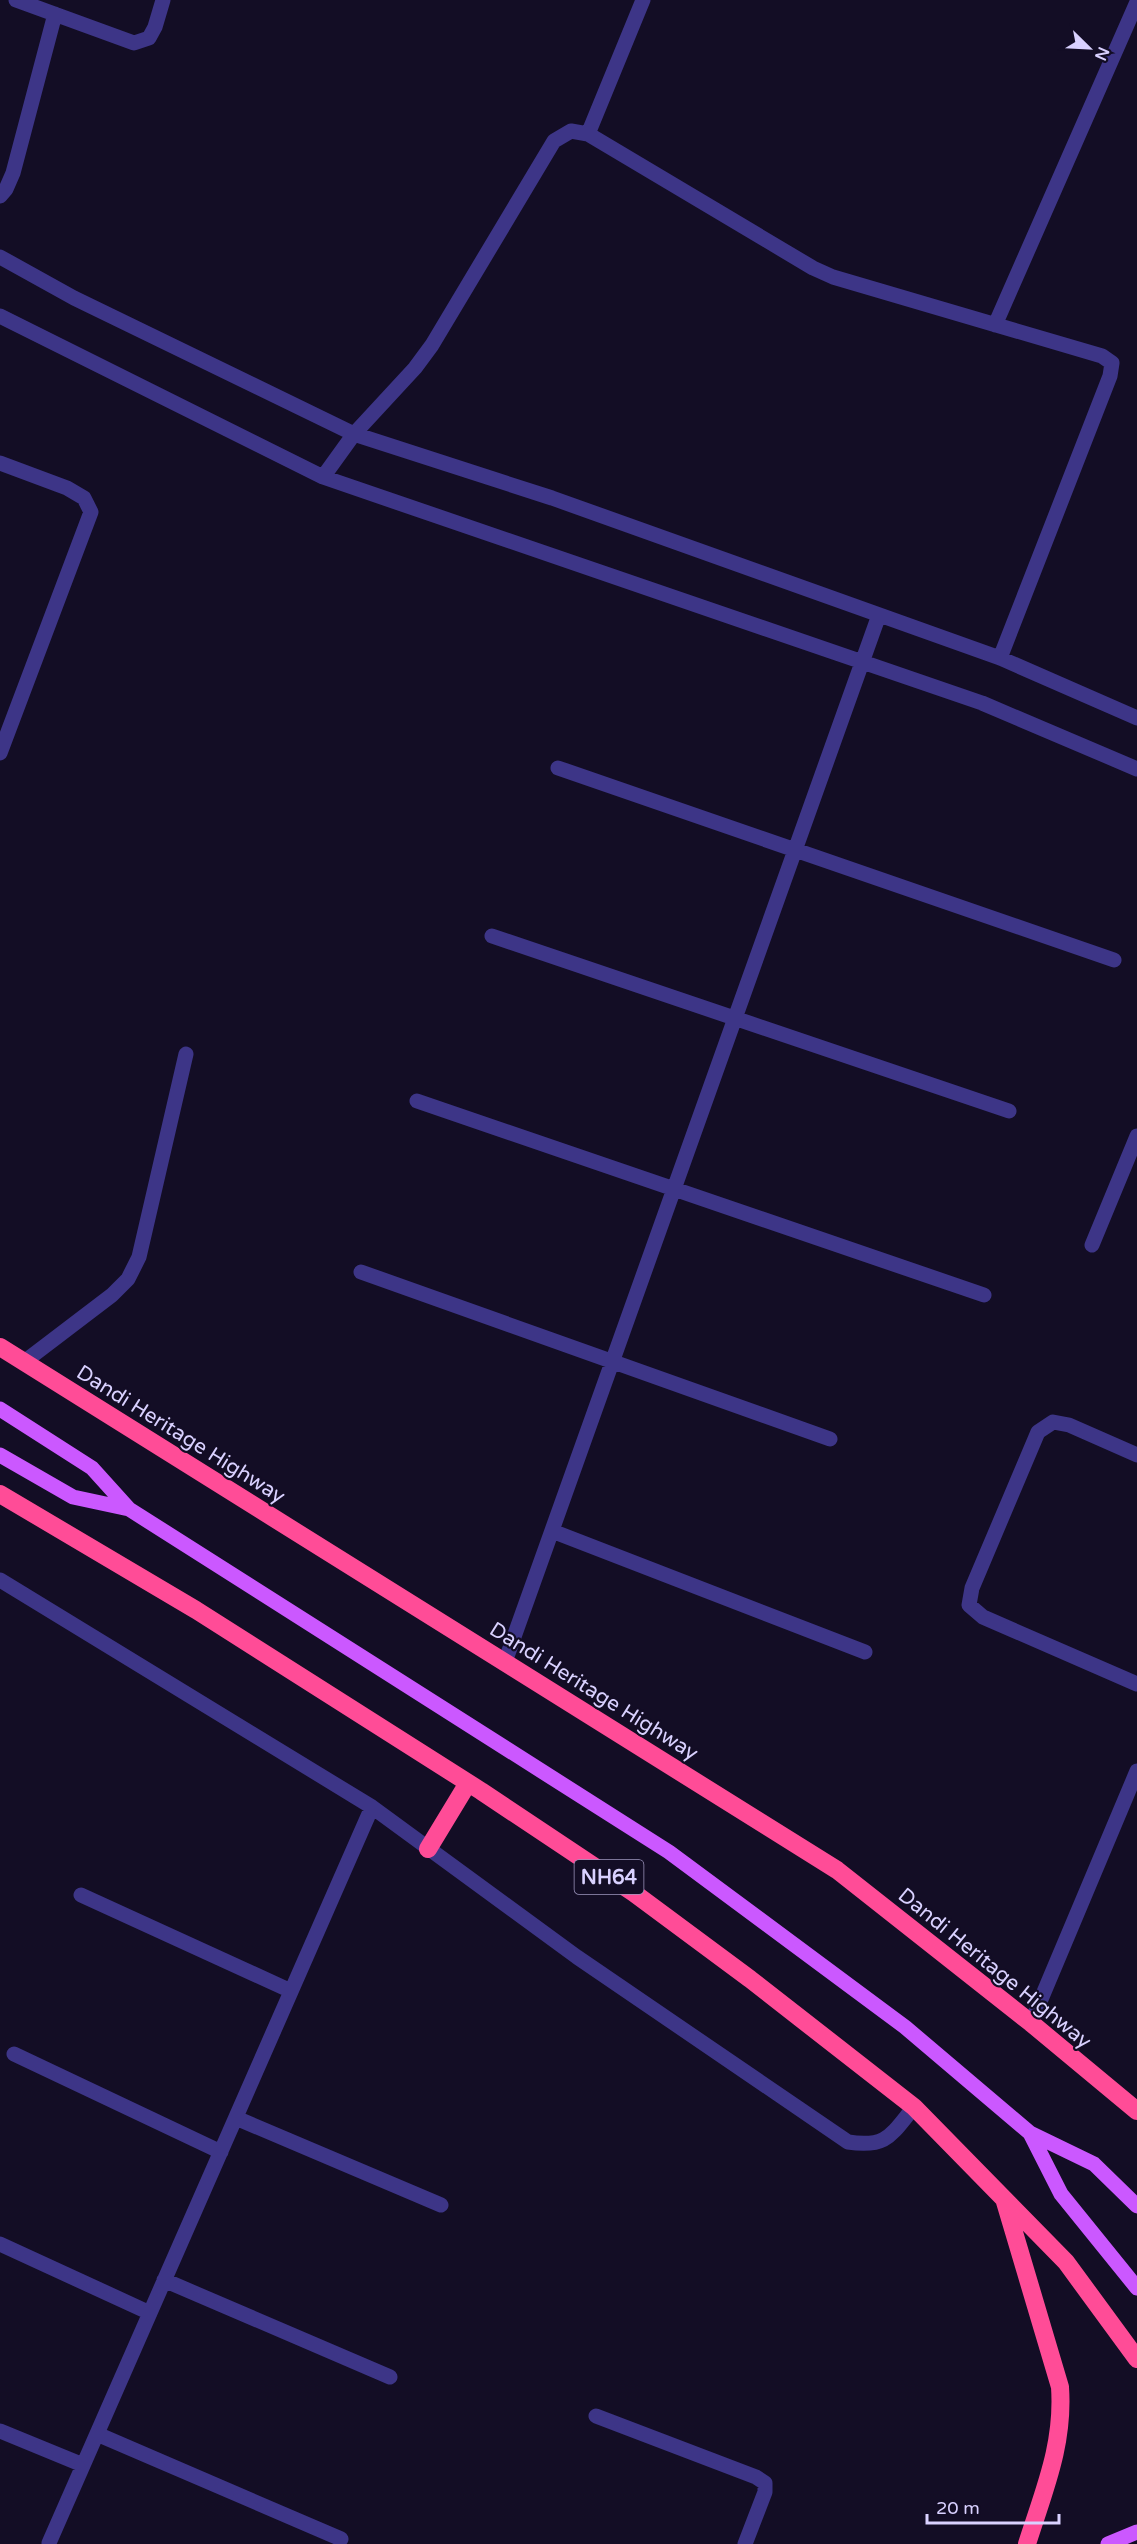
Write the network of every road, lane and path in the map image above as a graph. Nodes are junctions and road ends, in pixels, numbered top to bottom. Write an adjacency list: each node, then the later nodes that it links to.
1 (16, 0): 5 (street)
2 (163, 0): 5 (street)
3 (643, 0): 6 (street)
4 (1137, 2): 10 (street)
5 (55, 14): 7 (street)
6 (588, 134): 10 (street); 11 (street)
7 (0, 195)
8 (0, 257): 11 (street)
9 (0, 316): 13 (street)
10 (994, 325): 15 (street)
11 (354, 434): 13 (street); 14 (street)
12 (0, 463): 18 (street)
13 (322, 477): 16 (street)
14 (879, 615): 15 (street); 16 (street)
15 (1000, 658): 17 (street)
16 (862, 663): 20 (street); 21 (street)
17 (1137, 718)
18 (0, 753)
19 (558, 768): 21 (street)
20 (1137, 769)
21 (795, 850): 23 (street); 24 (street)
22 (492, 936): 24 (street)
23 (1114, 960)
24 (735, 1018): 27 (street); 29 (street)
25 (186, 1054): 35 (street)
26 (417, 1101): 29 (street)
27 (1009, 1111)
28 (1137, 1136): 30 (street)
29 (674, 1189): 32 (street); 34 (street)
30 (1092, 1245)
31 (361, 1272): 34 (street)
32 (984, 1295)
33 (0, 1347): 35 (highway, Dandi Heritage Highway)
34 (612, 1361): 37 (street); 42 (street)
35 (24, 1362): 45 (highway, Dandi Heritage Highway)
36 (0, 1409): 41 (main road)
37 (830, 1439)
38 (0, 1455): 41 (main road)
39 (1137, 1455): 46 (street)
40 (0, 1494): 48 (highway, NH64)
41 (129, 1509): 58 (main road)
42 (552, 1531): 44 (street); 45 (street)
43 (0, 1580): 49 (street)
44 (865, 1652)
45 (505, 1662): 53 (highway, Dandi Heritage Highway)
46 (1137, 1684)
47 (1137, 1771): 53 (street)
48 (468, 1783): 50 (highway); 55 (highway, NH64)
49 (372, 1807): 50 (street); 52 (street)
50 (428, 1849): 55 (street)
51 (81, 1895): 52 (street)
52 (291, 1991): 57 (street)
53 (1031, 2023): 56 (highway, Dandi Heritage Highway)
54 (14, 2054): 59 (street)
55 (914, 2107): 60 (highway, NH64)
56 (1137, 2111)
57 (236, 2118): 59 (street); 61 (street)
58 (1030, 2133): 62 (main road); 65 (main road)
59 (221, 2152): 64 (street)
60 (1004, 2199): 67 (highway, NH64); 77 (highway)
61 (441, 2205)
62 (1137, 2205)
63 (0, 2244): 66 (street)
64 (164, 2280): 66 (street); 68 (street)
65 (1137, 2288)
66 (150, 2313): 71 (street)
67 (1137, 2359)
68 (390, 2377)
69 (596, 2416): 76 (street)
70 (0, 2431): 72 (street)
71 (97, 2434): 72 (street); 74 (street)
72 (84, 2465): 75 (street)
73 (1137, 2532): 78 (main road)
74 (341, 2539)
75 (49, 2543)
76 (745, 2544)
77 (1027, 2544)
78 (1108, 2544)

